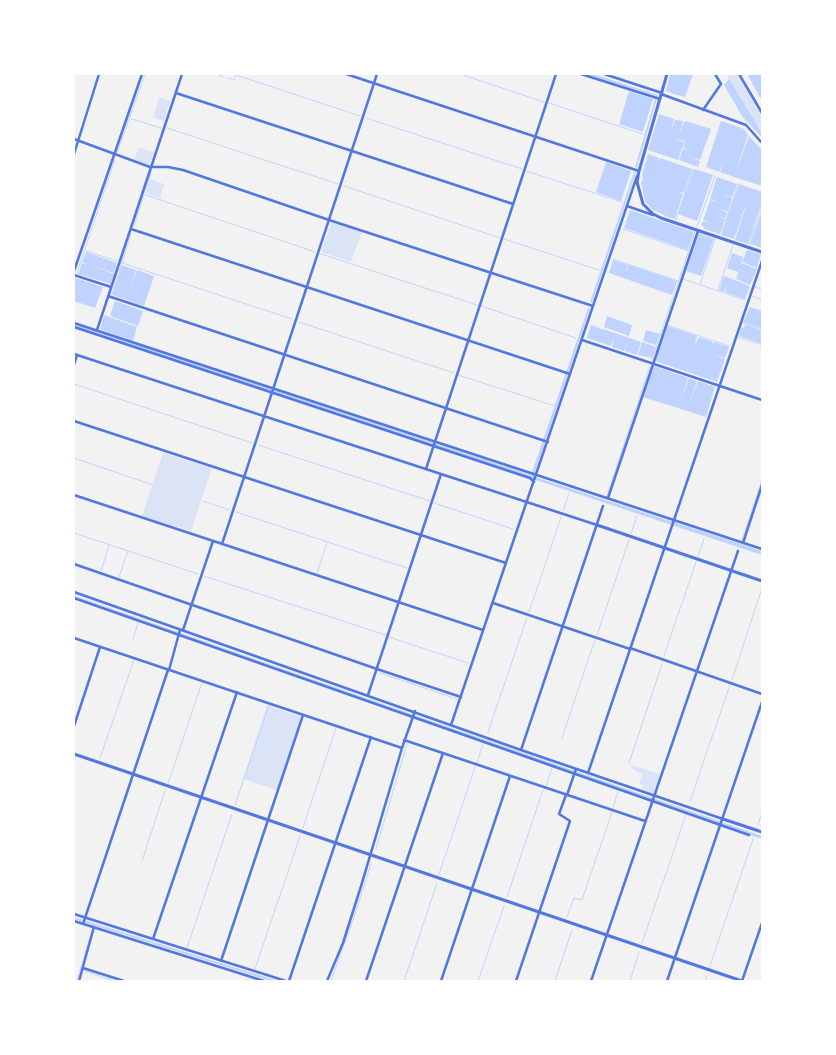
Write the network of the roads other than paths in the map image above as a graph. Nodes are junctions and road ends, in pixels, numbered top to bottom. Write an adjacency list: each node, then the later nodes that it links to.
1 (99, 74): 20 (street)
2 (142, 74): 24 (street)
3 (182, 74): 13 (street)
4 (346, 74): 12 (street)
5 (377, 74): 12 (street)
6 (556, 74): 18 (street)
7 (581, 74): 15 (street)
8 (604, 74): 14 (street)
9 (667, 74): 14 (street)
10 (715, 74): 16 (street)
11 (739, 74): 17 (street)
12 (374, 83): 18 (street); 22 (street)
13 (176, 93): 22 (street); 25 (street)
14 (662, 94): 15 (street); 16 (street)
15 (658, 98): 26 (street)
16 (703, 110): 21 (street)
17 (762, 113)
18 (535, 137): 26 (street); 27 (street)
19 (74, 139): 20 (street)
20 (78, 140): 23 (street); 24 (street)
21 (762, 143)
22 (352, 151): 27 (street); 30 (street)
23 (74, 154)
24 (114, 154): 25 (street); 35 (street)
25 (150, 168): 30 (street); 31 (street)
26 (639, 171): 28 (street); 29 (street)
27 (513, 204): 36 (street)
28 (627, 206): 29 (street); 41 (street)
29 (661, 218): 32 (street)
30 (329, 220): 36 (street); 39 (street)
31 (130, 229): 38 (street); 39 (street)
32 (698, 231): 33 (street); 49 (street)
33 (762, 252)
34 (762, 261): 52 (street)
35 (74, 271)
36 (490, 272): 41 (street); 45 (street)
37 (74, 275): 38 (street)
38 (111, 287): 40 (street)
39 (307, 287): 45 (street); 48 (street)
40 (108, 296): 44 (street); 48 (street)
41 (593, 306): 46 (street)
42 (74, 323): 44 (street)
43 (74, 327): 54 (street)
44 (97, 330): 53 (street)
45 (468, 340): 51 (street); 56 (street)
46 (582, 340): 49 (street); 51 (street)
47 (75, 354): 50 (street); 57 (street)
48 (285, 355): 53 (street); 56 (street)
49 (653, 364): 52 (street); 69 (street)
50 (74, 365)
51 (570, 374): 59 (street)
52 (720, 386): 55 (street); 72 (street)
53 (274, 389): 54 (street); 60 (street)
54 (272, 394): 57 (street); 61 (street)
55 (762, 400)
56 (446, 408): 59 (street); 60 (street)
57 (264, 417): 62 (street); 65 (street)
58 (74, 421): 65 (street)
59 (545, 441): 64 (street)
60 (434, 442): 61 (street); 64 (street)
61 (433, 446): 62 (street); 66 (street)
62 (426, 469): 63 (street)
63 (441, 474): 70 (street); 74 (street)
64 (534, 474): 66 (street); 69 (street)
65 (244, 477): 74 (street); 77 (street)
66 (534, 482): 70 (street)
67 (762, 486): 76 (street)
68 (74, 495): 75 (street)
69 (608, 498): 72 (street)
70 (528, 502): 73 (street); 81 (street)
71 (603, 506): 73 (street)
72 (674, 520): 76 (street); 78 (street)
73 (597, 525): 78 (street); 90 (street)
74 (421, 535): 81 (street); 87 (street)
75 (213, 541): 77 (street); 89 (street)
76 (743, 542): 79 (street)
77 (222, 544): 87 (street)
78 (664, 548): 83 (street); 95 (street)
79 (762, 549)
80 (738, 551): 83 (street)
81 (506, 563): 88 (street)
82 (74, 564): 89 (street)
83 (731, 571): 84 (street); 98 (street)
84 (762, 581)
85 (74, 592): 92 (street)
86 (74, 598): 92 (street)
87 (399, 602): 91 (street); 97 (street)
88 (493, 603): 90 (street); 91 (street)
89 (191, 605): 92 (street); 97 (street)
90 (562, 626): 95 (street); 111 (street)
91 (483, 630): 102 (street)
92 (180, 632): 96 (street); 101 (street); 104 (street)
93 (74, 638): 94 (street)
94 (100, 647): 96 (street); 107 (street)
95 (630, 649): 98 (street); 115 (street)
96 (169, 669): 99 (street); 116 (street)
97 (376, 670): 101 (street); 102 (street)
98 (698, 672): 100 (street); 119 (street)
99 (236, 692): 105 (street); 120 (street)
100 (762, 694)
101 (368, 695): 104 (street)
102 (461, 697): 106 (street)
103 (762, 702): 124 (street)
104 (414, 714): 106 (street); 109 (street); 114 (street)
105 (304, 715): 108 (street); 122 (street)
106 (452, 725): 111 (street)
107 (74, 726)
108 (371, 738): 110 (street); 127 (street)
109 (404, 740): 110 (street); 112 (street)
110 (402, 748): 128 (street)
111 (521, 750): 114 (street)
112 (443, 753): 117 (street); 129 (street)
113 (74, 754): 116 (street)
114 (575, 771): 115 (street); 118 (street); 121 (street)
115 (588, 773): 119 (street)
116 (133, 775): 120 (street); 133 (street)
117 (510, 776): 118 (street); 130 (street)
118 (567, 795): 123 (street); 131 (street)
119 (654, 796): 121 (street); 124 (street)
120 (200, 798): 122 (street); 139 (street)
121 (652, 801): 123 (street); 124 (street)
122 (268, 820): 127 (street); 141 (street)
123 (645, 821): 138 (street)
124 (721, 822): 125 (street); 126 (street); 140 (street)
125 (762, 832)
126 (749, 835)
127 (335, 843): 128 (street); 148 (street)
128 (371, 855): 129 (street); 149 (street)
129 (404, 867): 130 (street); 150 (street)
130 (472, 889): 131 (street); 151 (street)
131 (539, 912): 138 (street); 152 (street)
132 (74, 914): 133 (street)
133 (86, 917): 136 (street); 139 (street)
134 (74, 921): 136 (street)
135 (762, 923): 155 (street)
136 (84, 924): 137 (street)
137 (94, 928): 142 (street); 143 (street)
138 (607, 935): 140 (street); 153 (street)
139 (153, 939): 141 (street)
140 (675, 959): 154 (street); 155 (street)
141 (221, 961): 148 (street)
142 (83, 968): 144 (street); 145 (street)
143 (252, 977): 146 (street); 147 (street)
144 (79, 981)
145 (124, 981)
146 (250, 981)
147 (264, 981)
148 (288, 981)
149 (327, 981)
150 (366, 981)
151 (441, 981)
152 (516, 981)
153 (591, 981)
154 (667, 981)
155 (742, 981)

